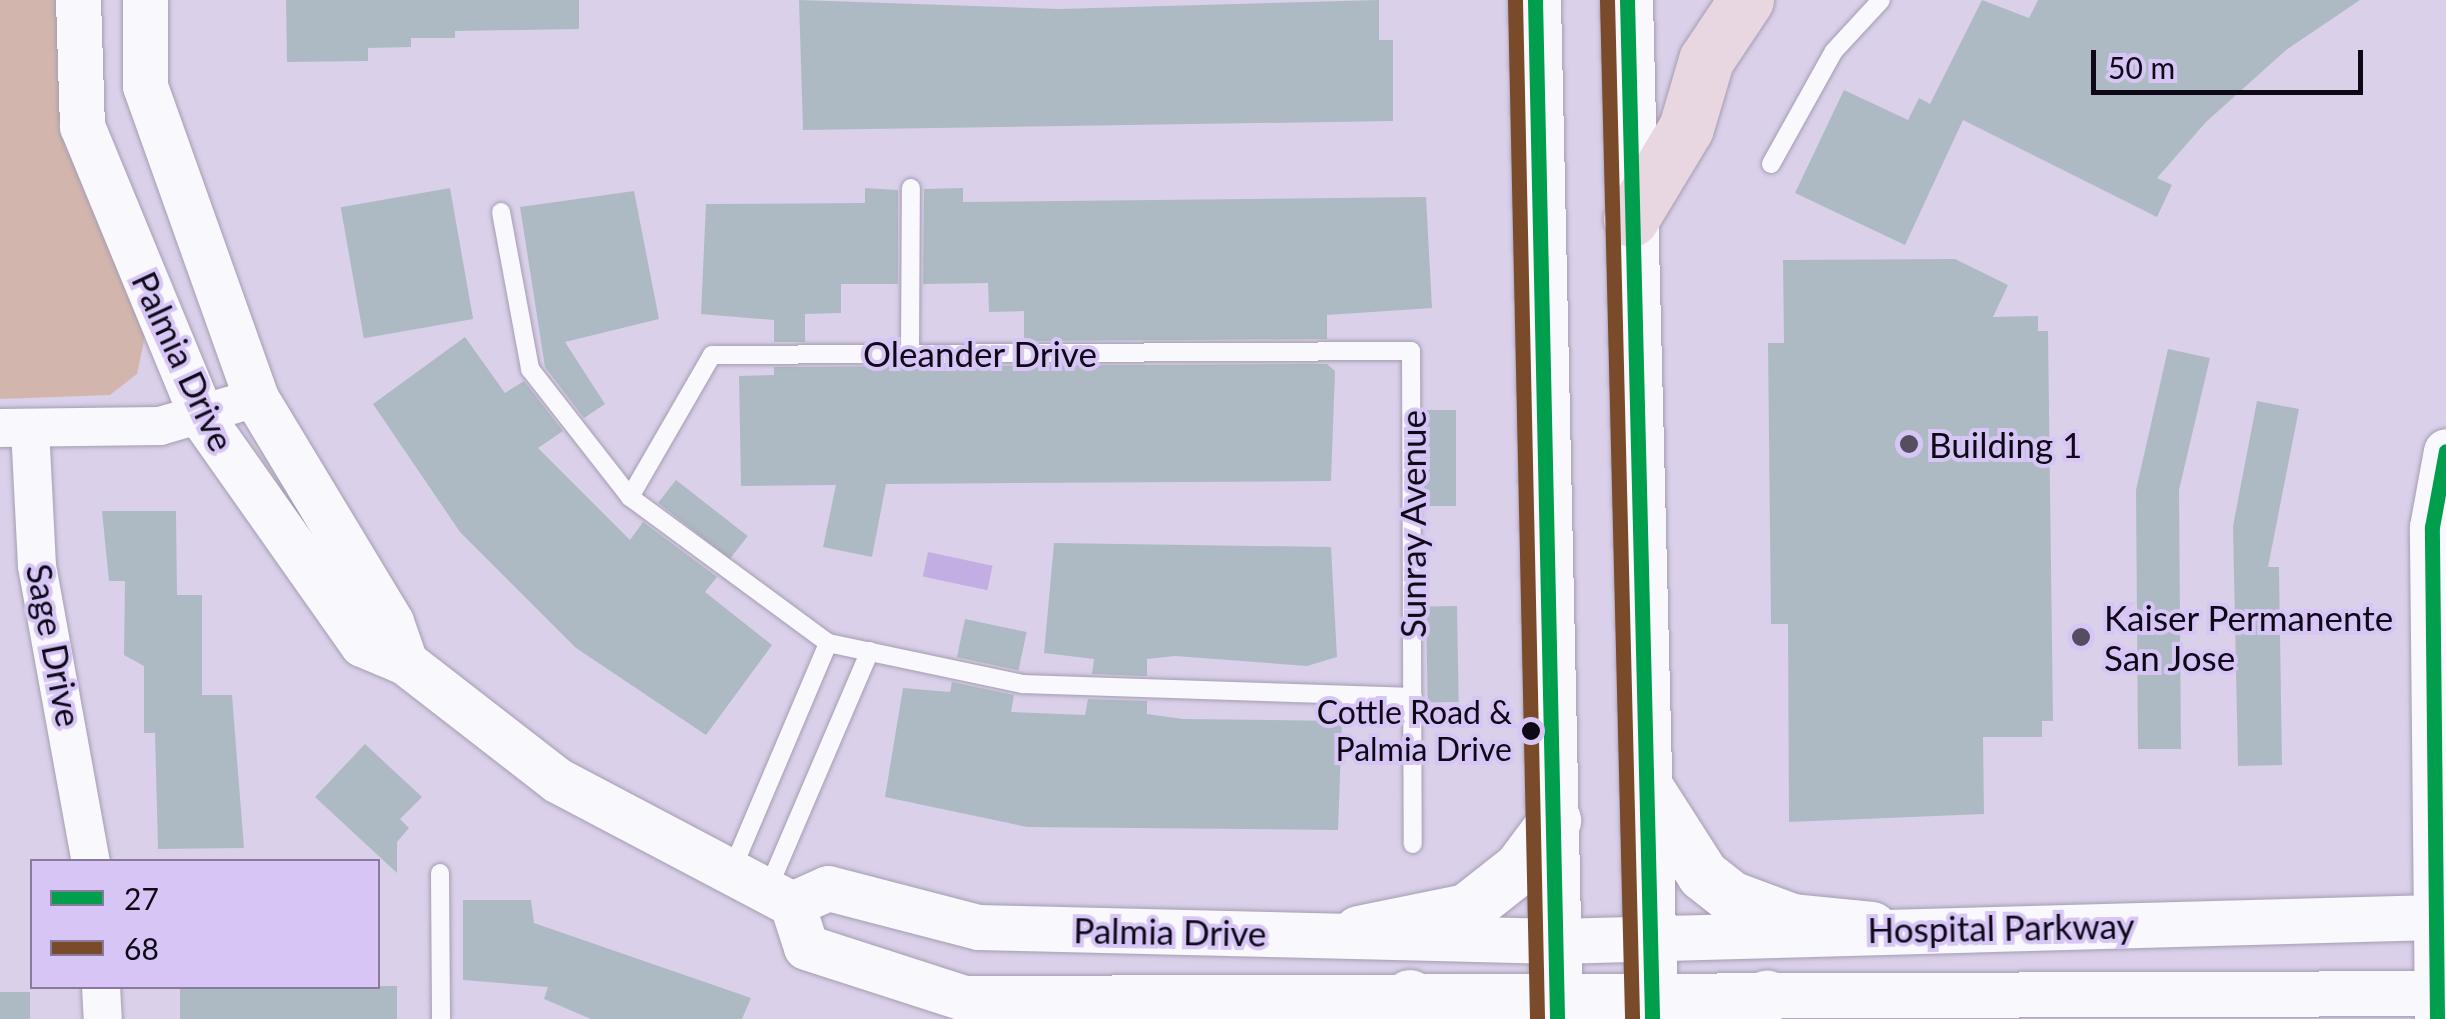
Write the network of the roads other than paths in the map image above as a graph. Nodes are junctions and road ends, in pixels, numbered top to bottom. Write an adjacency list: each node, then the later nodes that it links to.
1 (78, 0): 14 (street, Palmia Drive)
2 (145, 0): 13 (street, Palmia Drive)
3 (1534, 0): 23 (main road)
4 (1628, 0): 10 (main road)
5 (1746, 0): 10 (highway)
6 (1881, 0): 7 (lane)
7 (1770, 164)
8 (911, 188): 12 (lane)
9 (502, 212): 17 (lane)
10 (1631, 219): 22 (main road)
11 (1411, 351): 12 (lane, Oleander Drive); 21 (lane, Sunray Avenue)
12 (910, 354): 17 (lane, Oleander Drive)
13 (256, 398): 14 (street); 20 (street, Palmia Drive)
14 (202, 416): 15 (street); 20 (street, Palmia Drive)
15 (15, 428): 25 (street, Sage Drive)
16 (2446, 451): 28 (street)
17 (630, 497): 18 (lane)
18 (828, 643): 19 (lane); 27 (lane)
19 (870, 651): 21 (lane); 27 (lane)
20 (405, 662): 27 (street, Palmia Drive)
21 (1414, 697): 24 (lane, Sunray Avenue)
22 (1650, 791): 29 (main road); 32 (main road)
23 (1555, 821): 30 (main road); 31 (main road)
24 (1412, 844)
25 (89, 859)
26 (440, 873): 40 (lane)
27 (763, 889): 30 (street, Palmia Drive); 34 (street, Palmia Drive)
28 (2441, 917): 29 (street, Hospital Parkway); 35 (street)
29 (1872, 928): 32 (street, Hospital Parkway)
30 (1359, 932): 31 (street, Palmia Drive)
31 (1557, 941): 32 (street, Hospital Parkway); 36 (main road)
32 (1650, 941): 37 (main road)
33 (101, 989): 39 (street)
34 (1410, 996): 36 (street, Palmia Drive); 41 (main road)
35 (2440, 1002): 38 (street, Hospital Parkway)
36 (1557, 1008): 37 (street, Hospital Parkway)
37 (1652, 1008): 38 (street, Hospital Parkway)
38 (1755, 1008)
39 (103, 1019)
40 (441, 1019)
41 (1456, 1019)

